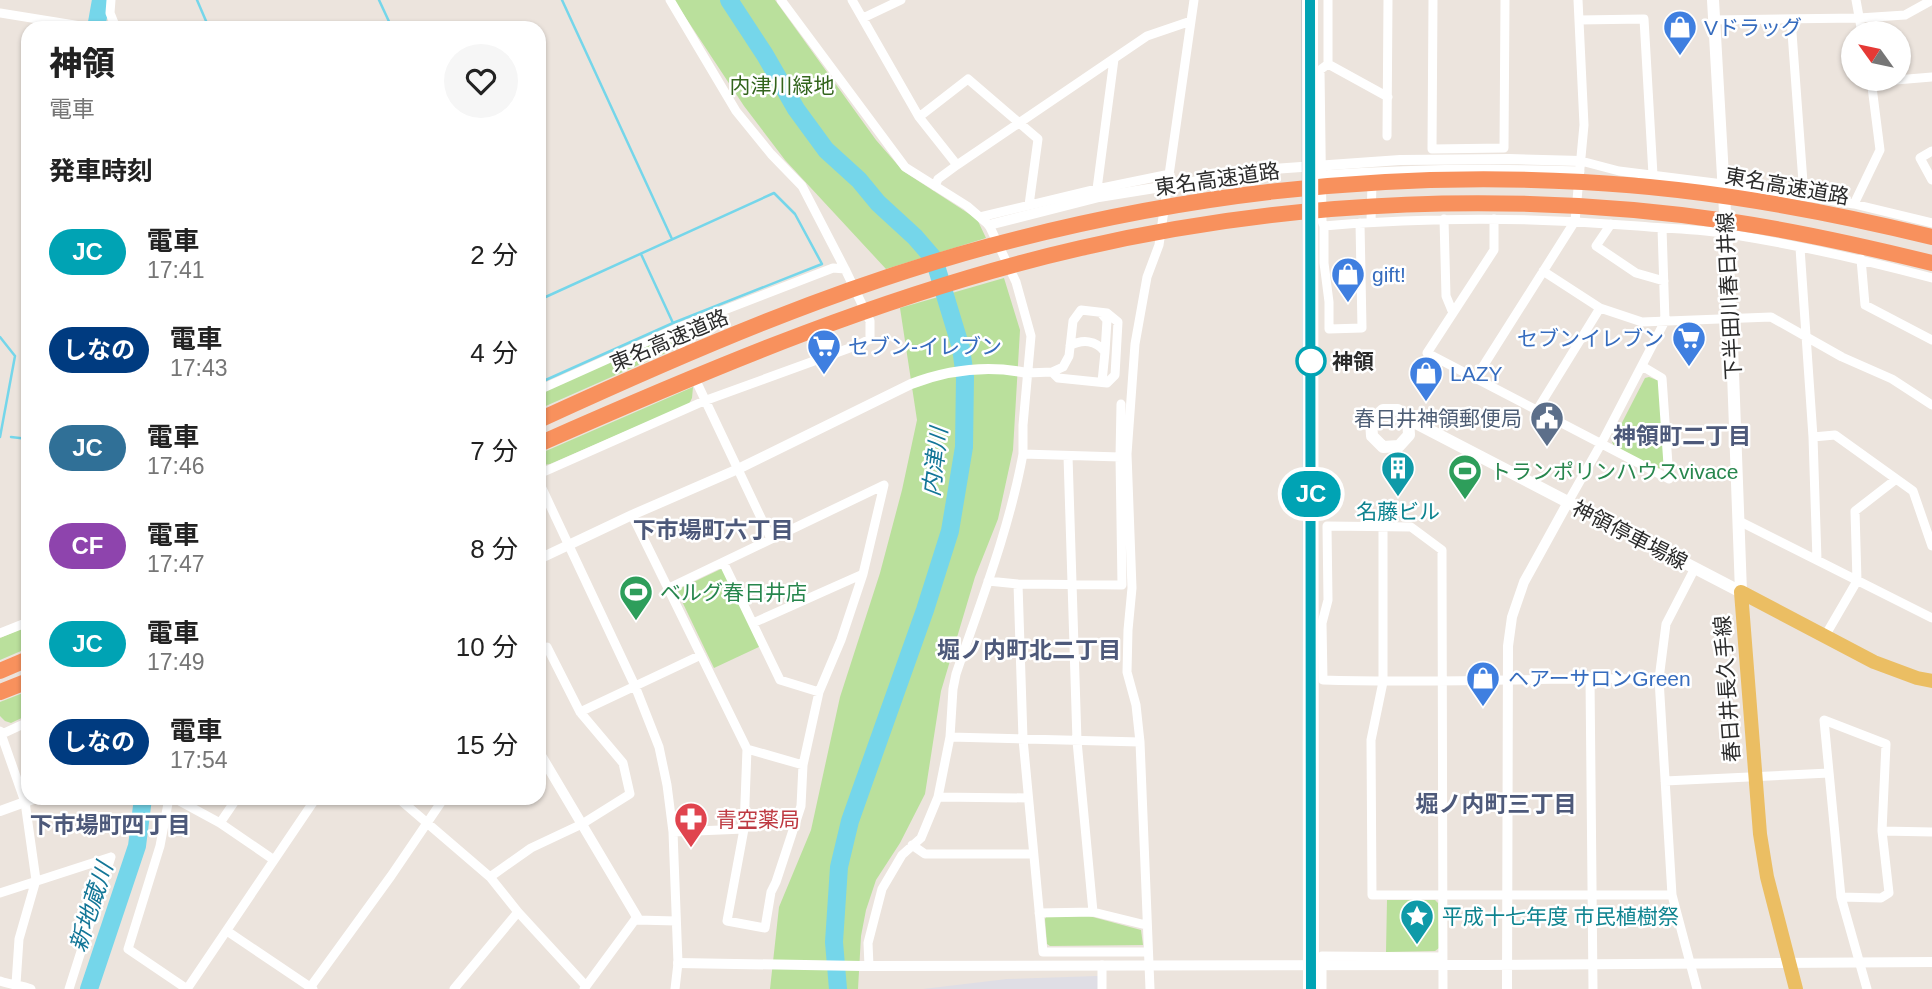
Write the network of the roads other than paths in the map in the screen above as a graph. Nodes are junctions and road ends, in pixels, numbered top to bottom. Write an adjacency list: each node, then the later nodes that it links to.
1 (111, 0): 22 (street)
2 (670, 0): 62 (street)
3 (781, 0): 43 (street)
4 (852, 0): 16 (street)
5 (901, 0): 16 (street)
6 (1194, 0): 23 (street)
7 (1328, 0): 26 (street)
8 (1388, 0): 30 (street)
9 (1433, 0): 10 (street)
10 (1505, 0)
11 (1577, 0): 19 (street)
12 (1713, 0): 20 (main road, 下半田川春日井線)
13 (1856, 0): 17 (street)
14 (1932, 0): 17 (street)
15 (0, 13): 21 (street)
16 (863, 18): 31 (street)
17 (1858, 18): 18 (street); 24 (street)
18 (1791, 19): 20 (street); 45 (street)
19 (1579, 20): 36 (street); 40 (street)
20 (1714, 20): 42 (main road, 下半田川春日井線)
21 (50, 21)
22 (113, 21)
23 (1191, 21): 25 (street); 38 (street)
24 (1859, 21)
25 (1114, 59): 32 (street); 44 (street)
26 (1328, 64): 30 (street); 39 (street)
27 (1932, 77): 28 (street)
28 (1911, 78)
29 (1872, 91): 46 (street)
30 (1388, 97): 33 (street)
31 (919, 117): 32 (street); 35 (street)
32 (1020, 123): 35 (street); 47 (street)
33 (1387, 136)
34 (1932, 151): 41 (street)
35 (957, 165): 43 (street)
36 (1581, 166): 37 (street); 40 (street); 50 (street); 51 (street)
37 (1372, 172): 39 (street); 52 (street)
38 (1170, 174): 44 (street); 143 (street)
39 (1321, 175): 55 (street)
40 (1653, 175): 42 (street)
41 (1932, 180)
42 (1723, 184): 45 (street); 57 (main road, 下半田川春日井線)
43 (935, 186): 50 (street)
44 (1097, 188): 47 (street)
45 (1804, 196): 46 (street)
46 (1854, 204): 53 (street)
47 (1029, 205): 50 (street)
48 (1444, 219): 49 (street); 52 (street); 68 (street)
49 (1494, 219): 51 (street); 68 (street)
50 (985, 221): 79 (street)
51 (1574, 221): 54 (street); 63 (street)
52 (1366, 223): 55 (street); 55 (street)
53 (1932, 223)
54 (1611, 224): 56 (street); 65 (street)
55 (1324, 226)
56 (1662, 228): 57 (street); 65 (street)
57 (1726, 234): 59 (street); 69 (main road, 下半田川春日井線)
58 (1932, 237): 88 (highway, 東名高速道路)
59 (1800, 248): 60 (street); 72 (street)
60 (1861, 259): 64 (street); 73 (street)
61 (1932, 263): 91 (highway, 東名高速道路)
62 (845, 269): 71 (street); 84 (street)
63 (1543, 271): 66 (street); 80 (street)
64 (1932, 278)
65 (1664, 281): 70 (street)
66 (1600, 308): 70 (street); 87 (street)
67 (1100, 312): 75 (street); 76 (street); 81 (street)
68 (1453, 313): 80 (street)
69 (1731, 318): 70 (street); 72 (street); 102 (main road, 下半田川春日井線)
70 (1665, 321): 77 (street)
71 (675, 329): 74 (street); 83 (street)
72 (1806, 335): 86 (street); 90 (street)
73 (1932, 340)
74 (681, 345)
75 (1070, 346): 76 (street); 78 (street)
76 (1105, 352): 81 (street)
77 (1642, 366): 92 (street); 92 (street)
78 (1052, 372): 79 (street); 81 (street)
79 (1027, 373): 93 (street); 96 (street)
80 (1475, 379): 87 (street)
81 (1102, 382)
82 (698, 385): 84 (street)
83 (546, 387)
84 (704, 401): 96 (street); 97 (street)
85 (1121, 404): 95 (street)
86 (1932, 404)
87 (1537, 410): 92 (street)
88 (546, 418)
89 (1408, 419): 100 (main road, 神領停車場線)
90 (1813, 437): 98 (street); 108 (street)
91 (546, 440)
92 (1601, 444): 100 (street)
93 (1023, 454): 94 (street); 112 (street)
94 (1068, 456): 95 (street); 115 (street)
95 (1120, 457): 115 (street)
96 (738, 469): 101 (street); 104 (street)
97 (546, 471)
98 (1895, 480): 106 (street); 113 (street)
99 (546, 497): 105 (street)
100 (1567, 504): 110 (main road, 神領停車場線); 130 (street)
101 (632, 515): 105 (street); 116 (street)
102 (1739, 521): 108 (street); 117 (main road, 下半田川春日井線)
103 (1383, 528): 129 (street); 132 (street); 132 (street)
104 (771, 538): 109 (street); 111 (street)
105 (568, 545): 107 (street); 134 (street)
106 (1932, 546)
107 (546, 556)
108 (1817, 560): 113 (street)
109 (723, 562): 116 (street); 119 (street)
110 (1695, 568): 117 (main road, 神領停車場線); 128 (street)
111 (863, 574): 119 (street); 136 (street)
112 (988, 581): 114 (street); 140 (street)
113 (1857, 581): 118 (street); 122 (street)
114 (1018, 584): 115 (street); 141 (street)
115 (1072, 584): 142 (street)
116 (669, 588): 124 (street)
117 (1741, 592): 122 (main road, 春日井長久手線); 148 (main road, 春日井長久手線)
118 (1932, 618)
119 (753, 623): 136 (street)
120 (21, 625): 121 (street)
121 (0, 633)
122 (1825, 636): 131 (main road, 春日井長久手線)
123 (546, 648): 137 (street)
124 (701, 654): 134 (street); 144 (street)
125 (21, 662): 126 (highway)
126 (0, 671)
127 (1590, 678): 128 (street); 130 (street); 175 (street)
128 (1659, 679): 150 (street)
129 (1443, 681): 130 (street); 132 (street); 176 (street)
130 (1507, 681): 178 (street)
131 (1932, 681)
132 (1383, 682): 176 (street)
133 (21, 684): 135 (highway)
134 (635, 686): 137 (street); 167 (street)
135 (0, 692)
136 (819, 692): 146 (street)
137 (580, 712): 164 (street)
138 (21, 725): 139 (street)
139 (0, 734): 149 (street)
140 (950, 737): 141 (street); 151 (street)
141 (1023, 739): 142 (street); 152 (street)
142 (1077, 741): 143 (street); 181 (street)
143 (1140, 742): 185 (street)
144 (747, 749): 146 (street); 165 (street)
145 (546, 764): 164 (street)
146 (803, 765): 165 (street)
147 (1829, 773): 148 (street); 166 (street); 179 (street)
148 (1755, 776): 150 (street); 193 (main road, 春日井長久手線)
149 (21, 779)
150 (1665, 780): 177 (street)
151 (938, 797): 152 (street); 169 (street)
152 (1028, 798): 170 (street)
153 (21, 804): 161 (street)
154 (31, 805): 173 (street)
155 (169, 805): 186 (street)
156 (185, 805): 162 (street)
157 (232, 805): 162 (street)
158 (311, 805): 171 (street)
159 (406, 805): 163 (street)
160 (439, 805): 163 (street)
161 (0, 811)
162 (220, 823): 171 (street)
163 (427, 823): 172 (street); 199 (street)
164 (582, 824): 172 (street); 183 (street)
165 (744, 829): 167 (street)
166 (1882, 831): 168 (street); 179 (street)
167 (673, 832): 184 (street)
168 (1932, 832)
169 (912, 845): 170 (street); 197 (street)
170 (1033, 854): 182 (street)
171 (274, 860): 186 (street)
172 (490, 877): 180 (street)
173 (36, 880): 174 (street); 198 (street); 202 (street)
174 (0, 893)
175 (1592, 894): 177 (street); 178 (street); 192 (street)
176 (1443, 895): 178 (street); 188 (street)
177 (1672, 895): 195 (street)
178 (1507, 896): 194 (street)
179 (1841, 897): 189 (street)
180 (518, 912): 200 (street); 203 (street)
181 (1093, 912): 182 (street); 185 (street)
182 (1039, 913): 187 (street)
183 (637, 918): 184 (street); 200 (street)
184 (676, 921): 191 (street)
185 (1146, 925): 187 (street)
186 (227, 931): 199 (street)
187 (1147, 952): 206 (street)
188 (1443, 957): 207 (street); 208 (street)
189 (1859, 962): 190 (street); 193 (street); 213 (street)
190 (1932, 962)
191 (678, 963): 197 (street); 204 (street)
192 (1592, 963): 194 (street); 195 (street); 210 (street)
193 (1789, 963): 195 (street); 212 (main road, 春日井長久手線)
194 (1507, 964): 196 (street); 209 (street)
195 (1691, 964): 211 (street)
196 (1102, 965): 197 (street); 205 (street)
197 (865, 966)
198 (7, 984): 201 (street)
199 (311, 988)
200 (585, 988)
201 (32, 989)
202 (69, 989)
203 (454, 989)
204 (675, 989)
205 (1102, 989)
206 (1150, 989)
207 (1322, 989)
208 (1443, 989)
209 (1507, 989)
210 (1593, 989)
211 (1697, 989)
212 (1797, 989)
213 (1867, 989)

